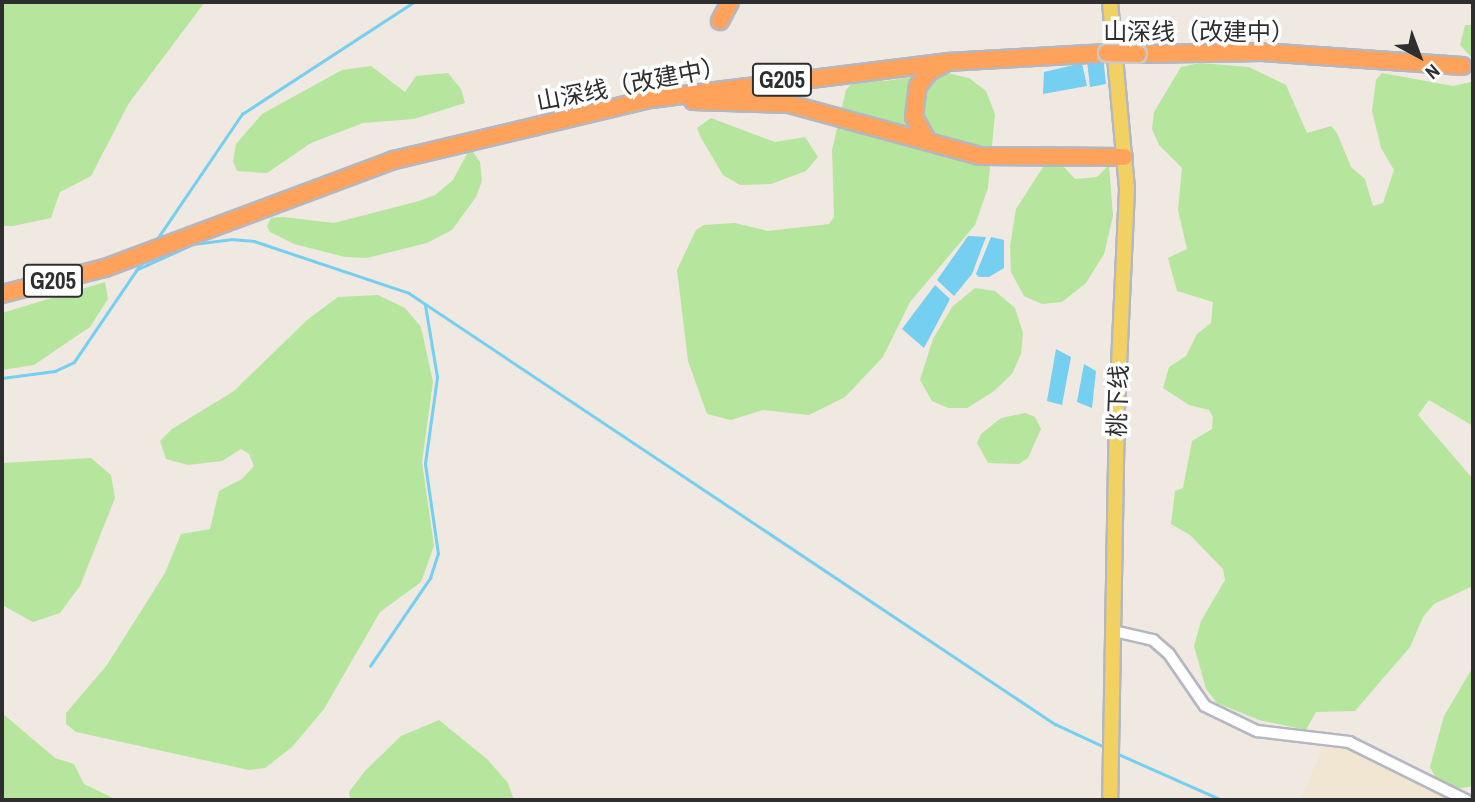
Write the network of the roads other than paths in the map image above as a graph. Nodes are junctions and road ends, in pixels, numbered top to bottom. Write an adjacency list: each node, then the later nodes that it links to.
1 (730, 2): 3 (highway)
2 (1110, 2): 8 (main road, 桃下线)
3 (720, 21)
4 (947, 62): 5 (highway, 山深线（改建中） / G205, bridge); 6 (highway, 山深线（改建中） / G205); 7 (highway)
5 (1463, 66)
6 (581, 115): 7 (highway); 9 (highway, 山深线（改建中） / G205)
7 (928, 142): 8 (highway)
8 (1124, 157): 10 (main road, 桃下线)
9 (2, 294)
10 (1114, 631): 11 (main road, 桃下线); 12 (street)
11 (1111, 800)
12 (1466, 800)

